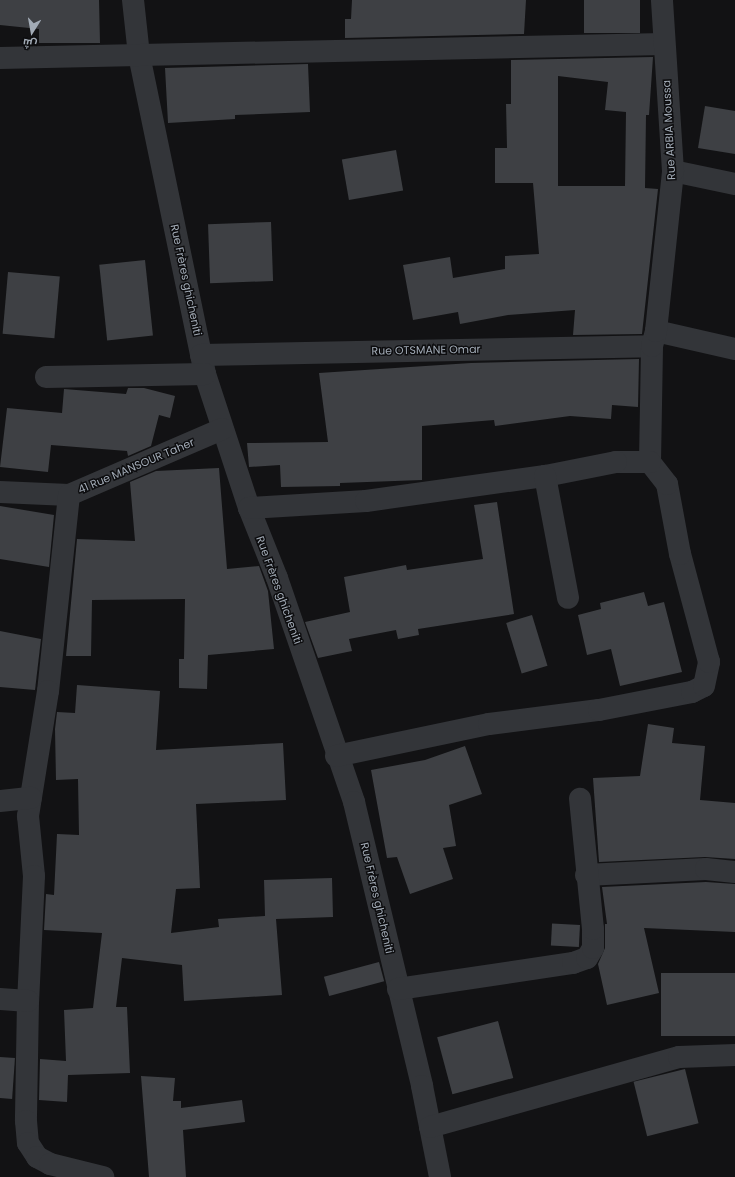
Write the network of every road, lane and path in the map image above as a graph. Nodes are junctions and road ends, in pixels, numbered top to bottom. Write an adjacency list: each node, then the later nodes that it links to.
1 (132, 0): 4 (street, Rue Frères ghicheniti)
2 (662, 0): 3 (street, Rue ARBIA Moussa)
3 (664, 44): 4 (street); 6 (street, Rue ARBIA Moussa)
4 (139, 55): 5 (street); 10 (street, Rue Frères ghicheniti)
5 (0, 58)
6 (672, 171): 7 (street); 8 (street, Rue ARBIA Moussa)
7 (735, 184)
8 (654, 338): 9 (street, Rue OTSMANE Omar); 10 (street, Rue OTSMANE Omar); 13 (street, Rue ARBIA Moussa)
9 (735, 349)
10 (203, 365): 11 (street, Rue OTSMANE Omar); 12 (street, Rue Frères ghicheniti)
11 (46, 377)
12 (222, 429): 16 (street, 41 Rue MANSOUR Taher); 17 (street, Rue Frères ghicheniti)
13 (650, 462): 14 (street); 19 (street)
14 (545, 476): 17 (street); 18 (street)
15 (0, 492): 16 (street, 41 Rue MANSOUR Taher)
16 (69, 495): 20 (street)
17 (249, 508): 19 (street, Rue Frères ghicheniti)
18 (568, 598)
19 (336, 756): 25 (street, Rue Frères ghicheniti)
20 (31, 798): 22 (street); 27 (street)
21 (580, 799): 24 (street)
22 (0, 801)
23 (735, 872): 24 (street)
24 (586, 876): 25 (street)
25 (398, 989): 29 (street, Rue Frères ghicheniti)
26 (0, 999): 27 (street)
27 (28, 1000): 30 (street)
28 (735, 1055): 29 (street)
29 (430, 1127): 31 (street, Rue Frères ghicheniti)
30 (103, 1177)
31 (440, 1177)

